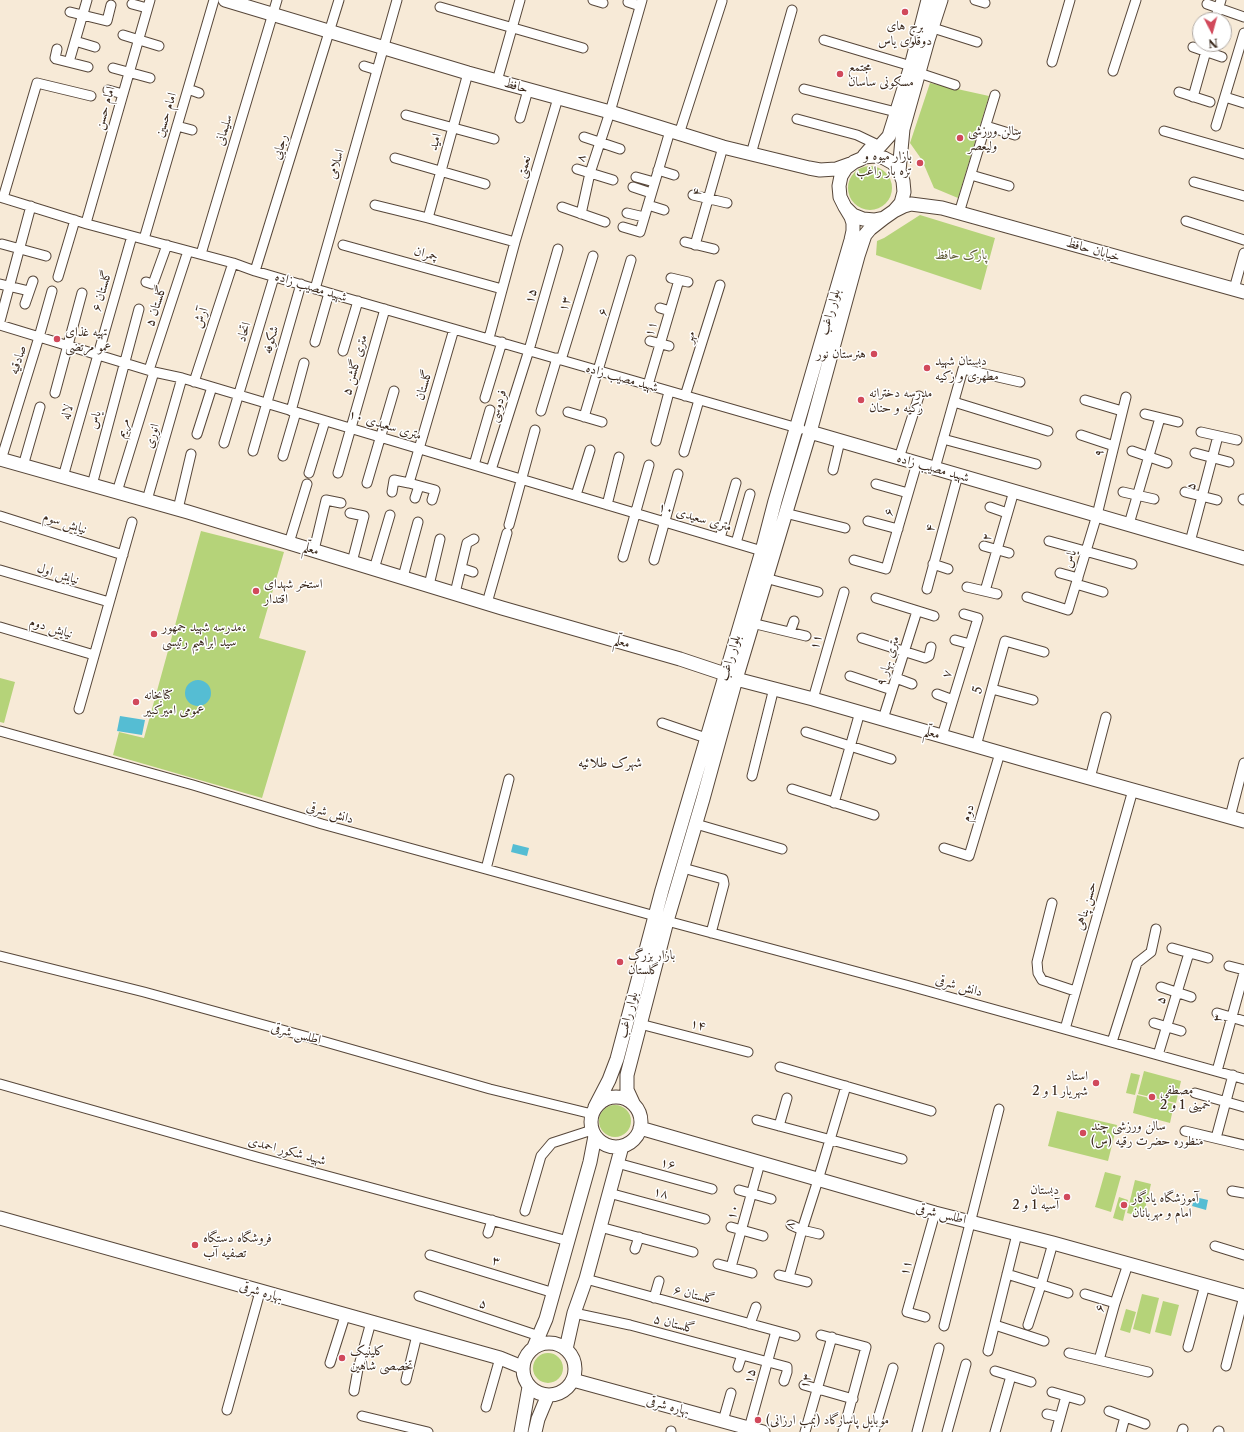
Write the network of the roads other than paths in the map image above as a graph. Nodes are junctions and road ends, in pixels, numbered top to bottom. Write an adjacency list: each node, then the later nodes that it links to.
1 (87, 0): 28 (street)
2 (214, 0): 61 (street, امام حسین)
3 (225, 0): 27 (street, حافظ)
4 (277, 0): 27 (street, سلیمانی)
5 (339, 0): 32 (street)
6 (397, 0): 41 (street)
7 (520, 0): 30 (street)
8 (593, 0): 16 (street)
9 (928, 0): 54 (street)
10 (941, 0): 31 (street)
11 (975, 0): 18 (street)
12 (1070, 0): 48 (street)
13 (1136, 0): 55 (street)
14 (722, 1): 86 (street)
15 (628, 2): 17 (street)
16 (603, 3)
17 (641, 3): 75 (street)
18 (985, 3)
19 (132, 4): 20 (street)
20 (148, 4): 35 (street, امام حسن)
21 (1207, 4): 22 (street)
22 (1220, 4): 29 (street)
23 (111, 5): 28 (street)
24 (440, 6): 30 (street)
25 (792, 10): 94 (street)
26 (70, 12): 28 (street)
27 (273, 14): 32 (street, حافظ); 151 (street, سلیمانی)
28 (82, 16): 37 (street)
29 (1244, 16)
30 (512, 27): 42 (street); 59 (street)
31 (933, 28): 38 (street); 54 (street)
32 (330, 32): 41 (street, حافظ); 156 (street, رجایی)
33 (1244, 33): 49 (street)
34 (122, 35): 35 (street)
35 (138, 40): 39 (street); 56 (street, امام حسن)
36 (824, 40): 54 (street)
37 (75, 41): 40 (street); 47 (street)
38 (977, 42)
39 (159, 46)
40 (95, 47)
41 (383, 47): 53 (street, اسلامی); 57 (street, حافظ)
42 (583, 48)
43 (57, 49): 47 (street)
44 (1206, 52): 70 (street)
45 (1214, 52): 46 (street)
46 (1222, 57)
47 (69, 62): 51 (street)
48 (1052, 62)
49 (1240, 64): 71 (street)
50 (364, 66): 53 (street)
51 (88, 67)
52 (113, 68): 56 (street)
53 (377, 70): 166 (street, اسلامی)
54 (915, 70): 60 (street); 76 (street); 105 (street)
55 (1114, 71)
56 (129, 72): 58 (street); 67 (street, امام حسن)
57 (468, 73): 59 (street, حافظ); 83 (street, امید)
58 (150, 78)
59 (497, 81): 64 (street, حافظ)
60 (955, 85)
61 (188, 89): 66 (street); 80 (street, امام حسین)
62 (804, 89): 76 (street)
63 (108, 90): 67 (street)
64 (528, 90): 72 (street, حافظ); 78 (street)
65 (1179, 92): 70 (street)
66 (199, 93)
67 (122, 94): 135 (street, امام حسن)
68 (995, 95): 81 (street)
69 (91, 96): 116 (street)
70 (1193, 97): 73 (street)
71 (1225, 97): 74 (street); 82 (street)
72 (558, 98): 75 (street, حافظ); 140 (street, نعمتی)
73 (1210, 102)
74 (1244, 103)
75 (610, 112): 86 (street, حافظ); 90 (street, ۸)
76 (896, 112): 91 (street)
77 (406, 115): 83 (street)
78 (520, 118)
79 (797, 119): 91 (street)
80 (176, 126): 84 (street); 138 (street, امام حسین)
81 (986, 126): 87 (street); 104 (street)
82 (1216, 126)
83 (453, 127): 89 (street); 101 (street, امید)
84 (192, 130)
85 (1164, 131): 95 (street)
86 (674, 132): 92 (street, حافظ); 100 (street)
87 (1014, 135)
88 (584, 137): 90 (street)
89 (494, 139)
90 (600, 142): 93 (street); 102 (street, ۸)
91 (880, 146): 97 (street)
92 (723, 147): 94 (street, حافظ); 117 (street, ۴)
93 (620, 149)
94 (751, 154): 98 (street, حافظ)
95 (1244, 154)
96 (395, 158): 101 (street)
97 (857, 161): 98 (street, حافظ); 105 (street); 118 (street)
98 (809, 168): 118 (street, حافظ)
99 (577, 169): 102 (street)
100 (658, 170): 103 (street); 108 (street)
101 (440, 171): 110 (street); 131 (street, امید)
102 (590, 173): 107 (street); 128 (street, ۸)
103 (674, 175)
104 (971, 175): 111 (street); 127 (street)
105 (901, 176): 124 (street, خیابان حافظ); 129 (street)
106 (636, 177): 108 (street)
107 (613, 180)
108 (654, 182): 113 (street)
109 (1194, 182): 115 (street)
110 (485, 184)
111 (1009, 186)
112 (633, 187): 113 (street)
113 (651, 193): 121 (street)
114 (693, 195): 117 (street)
115 (1244, 196)
116 (2, 198): 122 (street, شهید مصیب زاده)
117 (708, 198): 119 (street); 143 (street, ۴)
118 (843, 202): 129 (street); 227 (street, بلوار راغب)
119 (727, 203)
120 (375, 205): 131 (street)
121 (648, 205): 125 (street); 130 (street)
122 (31, 206): 132 (street, شهید مصیب زاده); 147 (street)
123 (562, 207): 128 (street)
124 (942, 208): 127 (street, خیابان حافظ); 129 (street, خیابان حافظ)
125 (664, 210)
126 (627, 212): 130 (street)
127 (959, 213): 168 (street, خیابان حافظ)
128 (581, 214): 133 (street)
129 (889, 215): 229 (street, بلوار راغب)
130 (644, 217): 136 (street)
131 (428, 218): 140 (street)
132 (75, 220): 135 (street, شهید مصیب زاده); 158 (street)
133 (606, 222)
134 (1186, 222): 139 (street)
135 (86, 223): 137 (street, شهید مصیب زاده)
136 (623, 227)
137 (132, 236): 138 (street, شهید مصیب زاده); 191 (street, گلستان ۶)
138 (144, 239): 144 (street, شهید مصیب زاده)
139 (1244, 240)
140 (515, 242): 167 (street, نعمتی)
141 (686, 242): 143 (street)
142 (2, 244): 147 (street)
143 (695, 244): 148 (street)
144 (167, 245): 149 (street, شهید مصیب زاده); 161 (street)
145 (344, 245): 167 (street, چمران)
146 (558, 248): 189 (street, ۱۵)
147 (19, 249): 152 (street); 165 (street)
148 (714, 249)
149 (188, 251): 151 (street, شهید مصیب زاده); 195 (street, گلستان ۵)
150 (1244, 253): 168 (street)
151 (201, 254): 155 (street, شهید مصیب زاده)
152 (46, 256)
153 (592, 256): 192 (street, ۱۳)
154 (631, 260): 196 (street, ۶)
155 (232, 263): 156 (street, شهید مصیب زاده); 198 (street, آرش)
156 (255, 271): 157 (street, شهید مصیب زاده)
157 (274, 276): 163 (street, شهید مصیب زاده); 205 (street, اتحاد)
158 (58, 278)
159 (679, 280): 178 (street, ۱۱)
160 (33, 281): 169 (street)
161 (146, 282)
162 (0, 284): 165 (street)
163 (301, 284): 166 (street, شهید مصیب زاده); 213 (street, شکوفه)
164 (720, 285): 206 (street, مهر)
165 (9, 286): 169 (street); 179 (street)
166 (315, 289): 172 (street, شهید مصیب زاده)
167 (502, 289): 183 (street, نعمتی)
168 (1239, 291)
169 (29, 292): 174 (street)
170 (52, 292): 182 (street, صادقیه)
171 (82, 293): 188 (street)
172 (329, 293): 173 (street, شهید مصیب زاده); 185 (street)
173 (358, 301): 177 (street, شهید مصیب زاده); 190 (street)
174 (25, 304)
175 (660, 308): 178 (street)
176 (139, 309): 193 (street, یاس)
177 (385, 309): 181 (street, شهید مصیب زاده); 226 (street, ۵ متری گلشن)
178 (670, 311): 187 (street, ۱۱)
179 (0, 321)
180 (0, 325): 182 (street, ۱۰ متری سعیدی)
181 (454, 329): 183 (street, شهید مصیب زاده); 242 (street, گلستان)
182 (39, 337): 188 (street, ۱۰ متری سعیدی); 254 (street, صادقیه)
183 (489, 338): 186 (street, شهید مصیب زاده)
184 (650, 341): 187 (street)
185 (315, 342)
186 (502, 342): 189 (street, شهید مصیب زاده); 209 (street)
187 (664, 345): 200 (street, ۱۱)
188 (68, 346): 191 (street, ۱۰ متری سعیدی); 204 (street)
189 (529, 350): 192 (street, شهید مصیب زاده); 263 (street, فردوسی)
190 (343, 351)
191 (97, 354): 193 (street, ۱۰ متری سعیدی); 269 (street, لاله)
192 (559, 359): 196 (street, شهید مصیب زاده); 217 (street)
193 (124, 363): 195 (street, ۱۰ متری سعیدی); 276 (street, یاس)
194 (304, 363): 216 (street)
195 (151, 371): 197 (street, ۱۰ متری سعیدی); 279 (street, مریم)
196 (599, 371): 200 (street, شهید مصیب زاده); 221 (street)
197 (182, 378): 198 (street, ۱۰ متری سعیدی); 290 (street, انوری)
198 (194, 382): 201 (street, ۱۰ متری سعیدی)
199 (1020, 382): 212 (street)
200 (648, 385): 203 (street, شهید مصیب زاده)
201 (212, 387): 205 (street, ۱۰ متری سعیدی); 232 (street)
202 (394, 391): 235 (street)
203 (669, 392): 206 (street, شهید مصیب زاده); 238 (street)
204 (55, 393)
205 (239, 395): 213 (street, ۱۰ متری سعیدی); 240 (street)
206 (685, 396): 210 (street, شهید مصیب زاده)
207 (919, 396): 252 (street)
208 (1126, 397): 218 (street, ۹)
209 (485, 398)
210 (700, 400): 227 (street, شهید مصیب زاده); 246 (street)
211 (1085, 400): 218 (street)
212 (954, 402): 230 (street); 236 (street)
213 (267, 403): 216 (street, ۱۰ متری سعیدی); 245 (street)
214 (40, 407): 261 (street)
215 (490, 410): 259 (street)
216 (294, 411): 223 (street, ۱۰ متری سعیدی); 249 (street)
217 (541, 411)
218 (1122, 411): 241 (street, ۹)
219 (568, 412): 221 (street)
220 (1145, 414): 222 (street)
221 (584, 417): 224 (street)
222 (1160, 418): 225 (street); 251 (street)
223 (325, 421): 226 (street, ۱۰ متری سعیدی); 265 (street)
224 (602, 422)
225 (1178, 422)
226 (350, 428): 235 (street, ۱۰ متری سعیدی); 266 (street, ۵ متری گلشن)
227 (796, 428): 229 (street, شهید مصیب زاده); 321 (street, بلوار راغب)
228 (535, 430): 270 (street)
229 (810, 432): 239 (street, شهید مصیب زاده); 299 (street, بلوار راغب)
230 (1048, 432)
231 (1200, 432): 234 (street)
232 (197, 434)
233 (1081, 435): 241 (street)
234 (1218, 436): 237 (street); 253 (street, ۵)
235 (381, 437): 242 (street, ۱۰ متری سعیدی); 271 (street)
236 (943, 440): 258 (street); 262 (street)
237 (1237, 440)
238 (656, 441)
239 (840, 441): 252 (street, شهید مصیب زاده); 264 (street)
240 (224, 443)
241 (1114, 446): 302 (street, ۹)
242 (419, 448): 259 (street, ۱۰ متری سعیدی); 272 (street)
243 (590, 450): 286 (street)
244 (1132, 451): 251 (street)
245 (253, 452)
246 (684, 452)
247 (1195, 453): 253 (street)
248 (191, 454): 296 (street)
249 (283, 456)
250 (618, 457): 294 (street)
251 (1148, 457): 257 (street); 285 (street)
252 (899, 458): 256 (street, شهید مصیب زاده)
253 (1212, 458): 255 (street); 287 (street, ۵)
254 (0, 459): 261 (street, معلّم)
255 (1229, 462)
256 (917, 463): 262 (street, شهید مصیب زاده); 283 (street, ۶)
257 (1167, 463)
258 (1036, 464)
259 (474, 465): 263 (street, ۱۰ متری سعیدی)
260 (649, 465): 298 (street)
261 (23, 466): 269 (street, معلّم)
262 (935, 468): 268 (street, شهید مصیب زاده)
263 (491, 470): 270 (street, ۱۰ متری سعیدی)
264 (832, 470)
265 (309, 473)
266 (338, 473)
267 (678, 474): 307 (street)
268 (958, 475): 278 (street, شهید مصیب زاده); 330 (street, ۴)
269 (63, 477): 276 (street, معلّم)
270 (521, 479): 286 (street, ۱۰ متری سعیدی); 353 (street)
271 (367, 483)
272 (409, 483): 277 (street); 280 (street)
273 (736, 483): 311 (street)
274 (307, 484): 316 (street)
275 (876, 484): 283 (street)
276 (92, 485): 279 (street, معلّم)
277 (419, 486): 288 (street); 291 (street)
278 (1014, 491): 300 (street, ۲); 302 (street, شهید مصیب زاده)
279 (117, 492): 290 (street, معلّم)
280 (392, 492)
281 (1123, 492): 285 (street)
282 (1185, 492): 287 (street)
283 (908, 493): 310 (street, ۶)
284 (750, 494): 317 (street)
285 (1138, 495): 289 (street); 308 (street)
286 (576, 496): 294 (street, ۱۰ متری سعیدی)
287 (1202, 497): 292 (street); 315 (street, ۵)
288 (416, 498)
289 (1154, 499)
290 (147, 500): 296 (street, معلّم)
291 (432, 500)
292 (1217, 500)
293 (340, 503): 320 (street)
294 (606, 504): 298 (street, ۱۰ متری سعیدی)
295 (990, 507): 300 (street)
296 (178, 509): 316 (street, معلّم)
297 (350, 513): 329 (street)
298 (636, 513): 307 (street, ۱۰ متری سعیدی); 325 (street)
299 (785, 513): 309 (street); 339 (street, بلوار راغب)
300 (1007, 513): 319 (street, ۲)
301 (390, 515): 333 (street)
302 (1097, 515): 308 (street, شهید مصیب زاده); 323 (street, یاس)
303 (0, 516): 324 (street, نیایش سوم)
304 (868, 521): 310 (street)
305 (132, 522): 324 (street)
306 (418, 522): 338 (street)
307 (665, 522): 311 (street, ۱۰ متری سعیدی); 327 (street)
308 (1129, 524): 315 (street, شهید مصیب زاده)
309 (844, 528)
310 (898, 529): 328 (street, ۶)
311 (720, 538): 317 (street, ۱۰ متری سعیدی)
312 (440, 539): 341 (street)
313 (474, 539): 332 (street)
314 (1049, 541): 323 (street)
315 (1190, 542): 326 (street, شهید مصیب زاده)
316 (289, 543): 320 (street, معلّم)
317 (736, 543): 321 (street, ۱۰ متری سعیدی)
318 (984, 546): 319 (street)
319 (997, 549): 322 (street); 344 (street, ۲)
320 (314, 550): 329 (street, معلّم)
321 (762, 551): 369 (street, بلوار راغب)
322 (1009, 552)
323 (1086, 552): 331 (street); 340 (street, یاس)
324 (123, 555): 352 (street)
325 (623, 557)
326 (1244, 558)
327 (654, 560)
328 (854, 560)
329 (352, 562): 333 (street, معلّم)
330 (933, 564): 334 (street); 343 (street, ۴)
331 (1132, 564)
332 (461, 568): 336 (street); 348 (street)
333 (374, 569): 338 (street, معلّم)
334 (948, 569)
335 (0, 570): 352 (street, نیایش اول)
336 (473, 572)
337 (1060, 573): 340 (street)
338 (403, 578): 341 (street, معلّم)
339 (765, 578): 345 (street); 358 (street, بلوار راغب)
340 (1077, 581): 347 (street); 350 (street, یاس)
341 (429, 585): 348 (street, معلّم)
342 (967, 587): 344 (street)
343 (927, 589)
344 (985, 591): 349 (street)
345 (818, 592)
346 (844, 592): 377 (street, ۱۱)
347 (1103, 592)
348 (455, 593): 353 (street, معلّم)
349 (998, 594)
350 (1027, 597)
351 (876, 598): 354 (street)
352 (109, 602): 368 (street)
353 (487, 603): 369 (street, معلّم)
354 (917, 610): 356 (street); 366 (street, ۹ متری بهار)
355 (964, 614): 364 (street, ۷)
356 (934, 616)
357 (794, 622): 360 (street)
358 (752, 623): 360 (street); 369 (street, بلوار راغب)
359 (0, 627): 368 (street, نیایش دوم)
360 (790, 632): 361 (street)
361 (806, 636)
362 (862, 638): 366 (street)
363 (955, 640): 364 (street)
364 (970, 644): 378 (street, ۷)
365 (931, 647): 366 (street)
366 (904, 651): 371 (street, ۹ متری بهار)
367 (1044, 652): 374 (street, 5)
368 (94, 655): 380 (street)
369 (731, 676): 373 (street, معلّم); 388 (street, بلوار راغب); 403 (street, بلوار راغب)
370 (850, 676): 375 (street)
371 (896, 678): 372 (street); 375 (street, ۹ متری بهار)
372 (912, 684)
373 (774, 688): 377 (street, معلّم); 394 (street)
374 (992, 689): 379 (street); 389 (street, 5)
375 (892, 690): 383 (street, ۹ متری بهار)
376 (937, 694): 378 (street)
377 (813, 699): 381 (street, معلّم)
378 (953, 700): 387 (street, ۷)
379 (1033, 700)
380 (79, 709)
381 (860, 712): 383 (street, معلّم); 390 (street)
382 (1106, 717): 395 (street)
383 (883, 719): 387 (street, معلّم)
384 (662, 723): 388 (street)
385 (0, 731): 407 (street, دانش شرقی)
386 (806, 732): 390 (street)
387 (942, 736): 389 (street, معلّم)
388 (706, 738): 409 (street, بلوار راغب)
389 (976, 746): 391 (street, معلّم)
390 (850, 747): 392 (street); 399 (street)
391 (1000, 753): 395 (street, معلّم); 404 (street, دوم)
392 (891, 759)
393 (1244, 763): 401 (street)
394 (752, 776)
395 (1090, 778): 398 (street, معلّم)
396 (510, 779): 407 (street)
397 (792, 789): 399 (street)
398 (1133, 790): 401 (street, معلّم); 420 (street, حسن پناهی)
399 (834, 803): 400 (street)
400 (874, 815)
401 (1230, 817): 402 (street, معلّم)
402 (1244, 821)
403 (696, 824): 405 (street); 406 (street, بلوار راغب)
404 (944, 848)
405 (782, 849)
406 (683, 868): 410 (street, بلوار راغب); 412 (street)
407 (486, 869): 409 (street, دانش شرقی)
408 (1052, 903): 420 (street)
409 (654, 916): 446 (street, بلوار راغب)
410 (667, 921): 412 (street, دانش شرقی); 427 (street, بلوار راغب)
411 (1156, 929): 431 (street)
412 (711, 933): 429 (street, دانش شرقی)
413 (1172, 948): 414 (street)
414 (1189, 953): 416 (street); 421 (street, ۵)
415 (0, 956): 446 (street, اطلس شرقی)
416 (1208, 958)
417 (1229, 966): 418 (street)
418 (1244, 972): 424 (street, ۳)
419 (1161, 987): 421 (street)
420 (1075, 991): 429 (street, حسن پناهی)
421 (1177, 992): 422 (street); 428 (street, ۵)
422 (1191, 997)
423 (1217, 1013): 424 (street)
424 (1232, 1017): 425 (street); 435 (street, ۳)
425 (1244, 1021)
426 (1154, 1023): 428 (street)
427 (640, 1024): 432 (street, ۱۴); 443 (street, بلوار راغب)
428 (1167, 1027): 430 (street); 433 (street, ۵)
429 (1064, 1029): 431 (street, دانش شرقی)
430 (1180, 1031)
431 (1112, 1042): 433 (street, دانش شرقی)
432 (748, 1052)
433 (1158, 1055): 435 (street, دانش شرقی)
434 (780, 1066): 439 (street)
435 (1217, 1071): 436 (street, دانش شرقی)
436 (1233, 1075): 437 (street, دانش شرقی); 442 (street)
437 (1244, 1079)
438 (0, 1084): 472 (street, شهید شکور احمدی)
439 (846, 1086): 447 (street); 454 (street, ۸)
440 (1195, 1094): 442 (street)
441 (787, 1098): 449 (street)
442 (1226, 1102): 444 (street); 453 (street)
443 (633, 1103): 446 (street); 450 (street)
444 (1244, 1107)
445 (999, 1109): 473 (street)
446 (594, 1110): 452 (street)
447 (931, 1111)
448 (757, 1120): 449 (street)
449 (779, 1126): 454 (street)
450 (640, 1128): 456 (street); 459 (street, اطلس شرقی)
451 (1185, 1131): 453 (street)
452 (594, 1133): 456 (street); 468 (street); 484 (street)
453 (1216, 1138): 455 (street)
454 (830, 1140): 457 (street); 460 (street, ۸)
455 (1244, 1145)
456 (622, 1146): 458 (street)
457 (902, 1159)
458 (617, 1163): 461 (street, ۱۶); 466 (street)
459 (760, 1163): 460 (street, اطلس شرقی); 464 (street, ۱۰)
460 (818, 1180): 469 (street, اطلس شرقی); 478 (street, ۸)
461 (712, 1189)
462 (739, 1190): 464 (street)
463 (1232, 1190): 465 (street)
464 (752, 1193): 467 (street); 477 (street, ۱۰)
465 (1244, 1193)
466 (609, 1194): 471 (street, ۱۸); 475 (street)
467 (771, 1199)
468 (525, 1211)
469 (934, 1213): 473 (street, اطلس شرقی); 514 (street, ۱۱)
470 (0, 1218): 503 (street, بهاره شرقی)
471 (705, 1219)
472 (492, 1220): 479 (street); 484 (street, شهید شکور احمدی)
473 (970, 1222): 481 (street, اطلس شرقی); 518 (street)
474 (791, 1225): 478 (street)
475 (600, 1227): 483 (street); 498 (street)
476 (731, 1227): 477 (street)
477 (741, 1230): 482 (street); 493 (street, ۱۰)
478 (802, 1230): 480 (street); 497 (street, ۸)
479 (488, 1233)
480 (819, 1234)
481 (1017, 1234): 485 (street, اطلس شرقی); 495 (street)
482 (763, 1236)
483 (638, 1237): 487 (street); 488 (street)
484 (568, 1241): 504 (street)
485 (1053, 1243): 492 (street, اطلس شرقی); 501 (street)
486 (1215, 1246): 490 (street)
487 (635, 1249)
488 (693, 1252)
489 (430, 1255): 504 (street, ۳)
490 (1244, 1255)
491 (718, 1264): 493 (street)
492 (1128, 1264): 502 (street, اطلس شرقی); 510 (street, ۶)
493 (731, 1267): 494 (street)
494 (752, 1273)
495 (1008, 1274): 501 (street); 519 (street)
496 (779, 1275): 497 (street)
497 (789, 1278): 500 (street)
498 (586, 1279): 509 (street, گلستان ۶); 512 (street)
499 (659, 1282): 509 (street)
500 (807, 1282)
501 (1041, 1285): 505 (street); 517 (street)
502 (1205, 1285): 507 (street, اطلس شرقی); 527 (street)
503 (260, 1292): 513 (street, بهاره شرقی); 560 (street)
504 (554, 1293): 526 (street)
505 (1068, 1293)
506 (1085, 1294): 510 (street)
507 (1243, 1294): 538 (street)
508 (419, 1296): 526 (street, ۵)
509 (654, 1298): 516 (street, گلستان ۶)
510 (1115, 1303): 534 (street, ۶)
511 (756, 1307): 516 (street)
512 (574, 1314): 529 (street); 532 (street, گلستان ۵)
513 (346, 1316): 515 (street, بهاره شرقی); 536 (street)
514 (925, 1317)
515 (371, 1322): 522 (street, بهاره شرقی); 552 (street)
516 (750, 1324): 520 (street, گلستان ۶)
517 (1028, 1325)
518 (944, 1326)
519 (994, 1326): 525 (street); 530 (street)
520 (776, 1331): 523 (street, گلستان ۶); 535 (street, ۱۵)
521 (821, 1335): 524 (street)
522 (418, 1336): 533 (street, بهاره شرقی); 545 (street)
523 (795, 1336)
524 (832, 1337): 551 (street, ۱۳); 557 (street)
525 (1044, 1341)
526 (536, 1342): 529 (street); 540 (street)
527 (1188, 1347)
528 (939, 1348): 576 (street)
529 (566, 1349): 546 (street)
530 (988, 1351)
531 (1069, 1353): 534 (street)
532 (742, 1355): 535 (street, گلستان ۵); 539 (street)
533 (500, 1358): 540 (street, بهاره شرقی); 559 (street)
534 (1099, 1360): 543 (street)
535 (767, 1361): 547 (street, گلستان ۵); 568 (street, ۱۵)
536 (330, 1363)
537 (966, 1364): 577 (street)
538 (1226, 1366)
539 (738, 1367)
540 (522, 1368): 550 (street)
541 (893, 1368): 575 (street)
542 (995, 1371): 544 (street)
543 (1148, 1372)
544 (1011, 1376): 548 (street); 578 (street)
545 (406, 1380)
546 (573, 1380): 555 (street); 566 (street, بهاره شرقی)
547 (784, 1382)
548 (1031, 1382)
549 (804, 1385): 551 (street)
550 (529, 1387): 555 (street); 570 (street)
551 (817, 1389): 557 (street); 573 (street, ۱۳)
552 (354, 1391)
553 (1052, 1392): 556 (street)
554 (731, 1393): 566 (street)
555 (548, 1396): 571 (street)
556 (1066, 1396): 558 (street); 564 (street)
557 (852, 1399): 574 (street)
558 (1080, 1400)
559 (486, 1407)
560 (227, 1410)
561 (1109, 1411): 565 (street)
562 (1047, 1414): 564 (street)
563 (362, 1416): 569 (street)
564 (1060, 1417): 579 (street)
565 (1125, 1417): 567 (street); 580 (street)
566 (723, 1421): 568 (street, بهاره شرقی)
567 (1145, 1424)
568 (749, 1430): 572 (street, بهاره شرقی)
569 (428, 1432)
570 (521, 1432)
571 (535, 1432)
572 (763, 1432)
573 (805, 1432)
574 (843, 1432)
575 (874, 1432)
576 (917, 1432)
577 (947, 1432)
578 (995, 1432)
579 (1056, 1432)
580 (1121, 1432)

